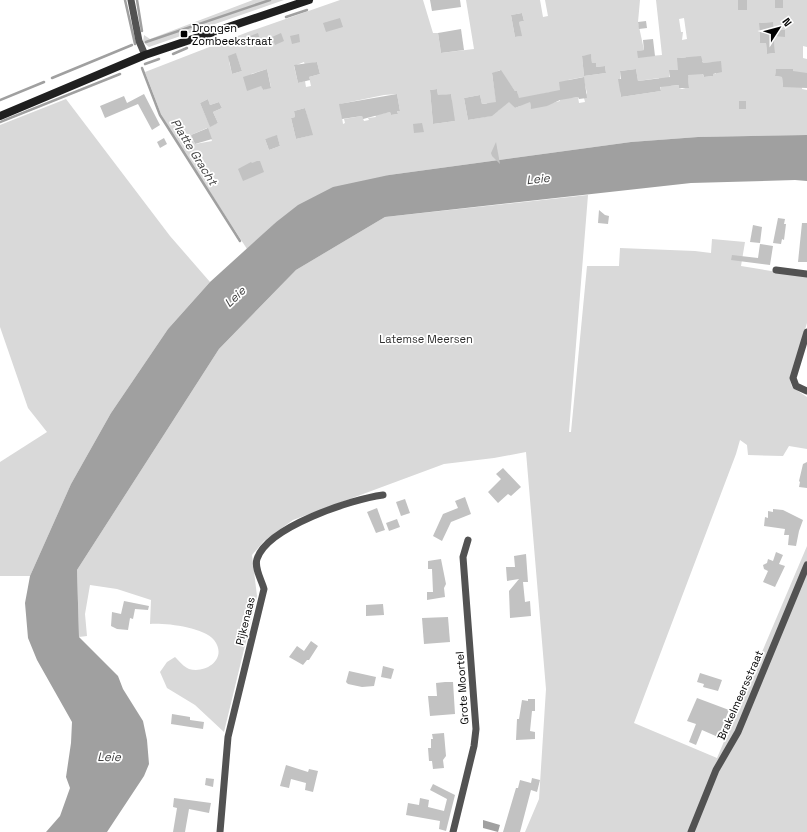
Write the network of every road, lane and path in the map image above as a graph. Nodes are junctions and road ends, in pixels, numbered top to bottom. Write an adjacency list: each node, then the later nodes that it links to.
1 (131, 0): 3 (street)
2 (309, 0): 3 (main road)
3 (142, 57): 4 (main road)
4 (0, 116)
5 (776, 270): 6 (street)
6 (807, 274)
7 (807, 332): 8 (street)
8 (807, 391)
9 (383, 495): 12 (street, Pijkenaas)
10 (468, 540): 13 (street, Grote Moortel)
11 (807, 565): 14 (street, Brakelmeersstraat)
12 (220, 832)
13 (453, 832)
14 (691, 832)

